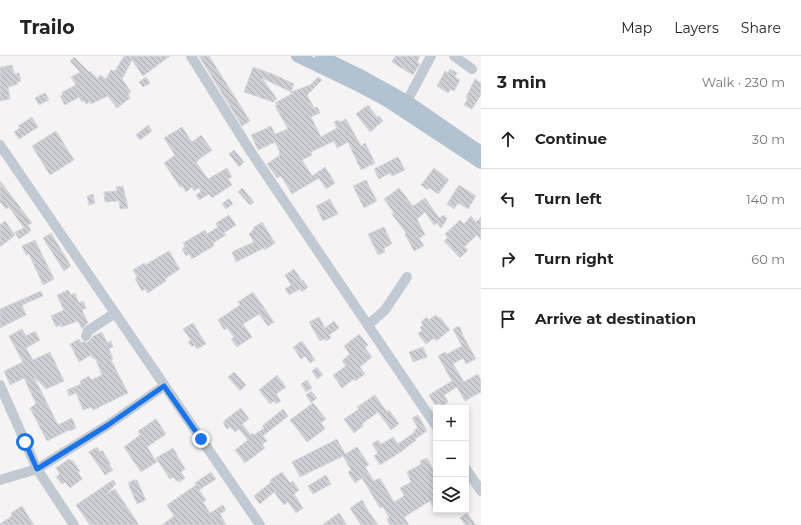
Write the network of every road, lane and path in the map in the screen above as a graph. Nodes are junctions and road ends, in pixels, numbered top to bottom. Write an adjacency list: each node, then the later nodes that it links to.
1 (191, 56): 13 (street)
2 (297, 56): 10 (main road)
3 (321, 56): 7 (main road)
4 (430, 56): 7 (street)
5 (454, 56): 6 (street)
6 (472, 69)
7 (407, 101): 9 (main road)
8 (0, 145): 12 (street)
9 (481, 152)
10 (481, 163)
11 (407, 277): 13 (street)
12 (115, 313): 14 (street); 16 (street)
13 (368, 325): 17 (street)
14 (86, 336)
15 (0, 385): 18 (street)
16 (164, 386): 18 (street); 23 (street)
17 (433, 422)
18 (37, 469): 20 (street); 22 (street)
19 (469, 473): 21 (street)
20 (0, 480)
21 (481, 491)
22 (74, 525)
23 (260, 525)

